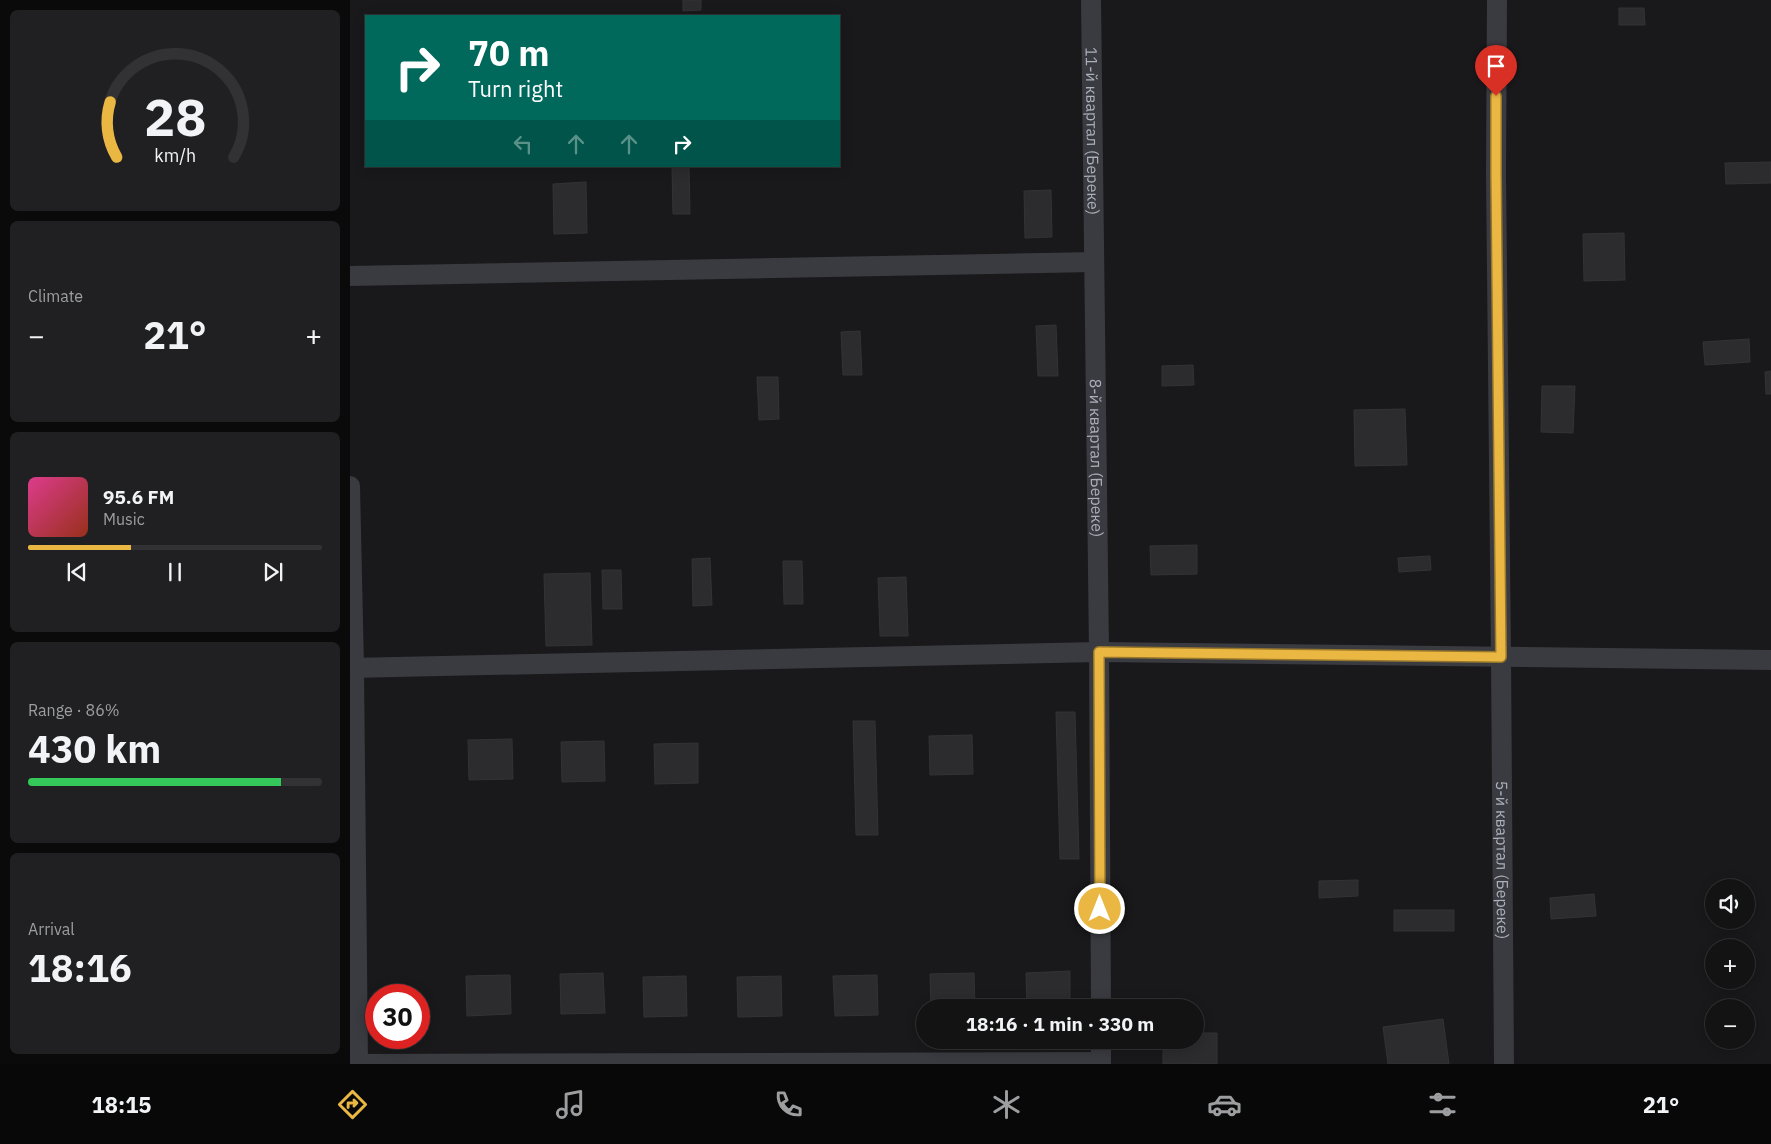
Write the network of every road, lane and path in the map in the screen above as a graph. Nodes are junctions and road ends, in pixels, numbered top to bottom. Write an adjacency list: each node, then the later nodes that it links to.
1 (1091, 0): 3 (street, 11-й квартал (Береке))
2 (1497, 0): 7 (street, 5-й квартал (Береке))
3 (1094, 262): 4 (street); 6 (street, 8-й квартал (Береке))
4 (350, 276)
5 (350, 486): 9 (street)
6 (1099, 652): 7 (street); 9 (street); 10 (street, 8-й квартал (Береке))
7 (1501, 657): 8 (street); 13 (street, 5-й квартал (Береке))
8 (1771, 660)
9 (352, 668): 12 (street)
10 (1101, 999)
11 (1101, 1049): 12 (street)
12 (1101, 1063)
13 (1504, 1064)

